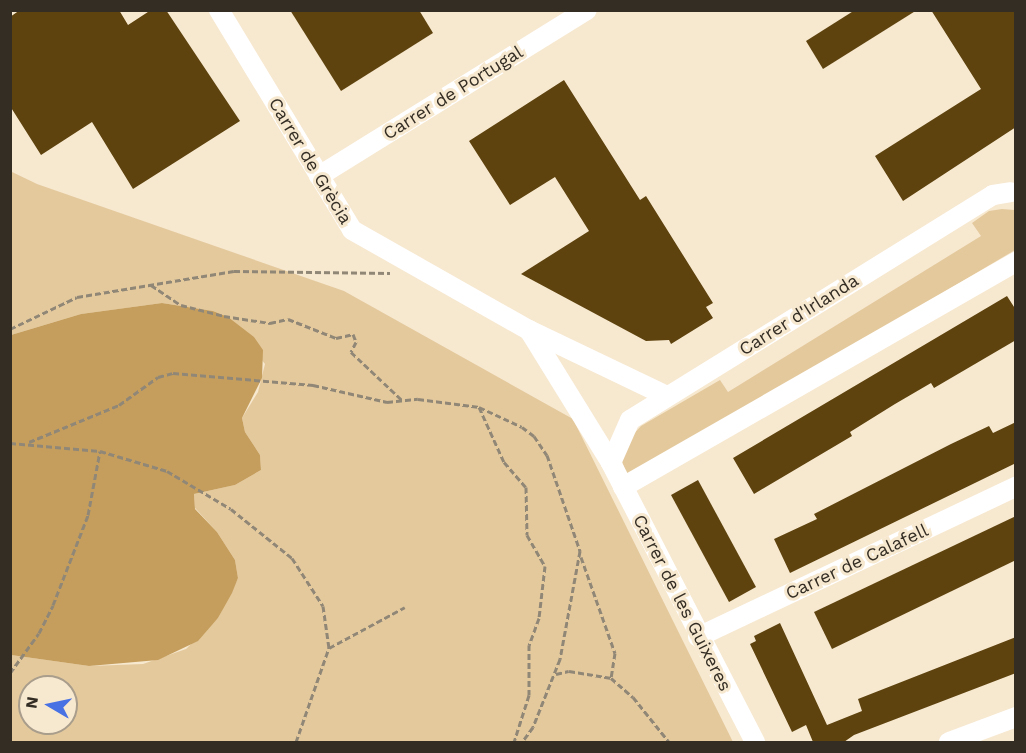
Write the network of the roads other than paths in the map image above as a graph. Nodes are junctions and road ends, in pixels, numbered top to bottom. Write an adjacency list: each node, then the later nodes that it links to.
1 (219, 10): 3 (street, Carrer de Grècia)
2 (587, 10): 3 (street, Carrer de Portugal)
3 (319, 176): 6 (street, Carrer de Grècia)
4 (1014, 191): 7 (street, Carrer d'Irlanda)
5 (1016, 262): 9 (street)
6 (529, 330): 7 (street, Carrer de Grècia); 8 (street, Carrer de Grècia)
7 (667, 396): 8 (street, Carrer d'Irlanda)
8 (611, 463): 9 (street, Carrer de les Guixeres)
9 (623, 487): 11 (street, Carrer de les Guixeres)
10 (1016, 487): 11 (street, Carrer de Calafell)
11 (698, 637): 13 (street, Carrer de les Guixeres)
12 (1016, 717): 14 (street)
13 (754, 742)
14 (949, 742)

